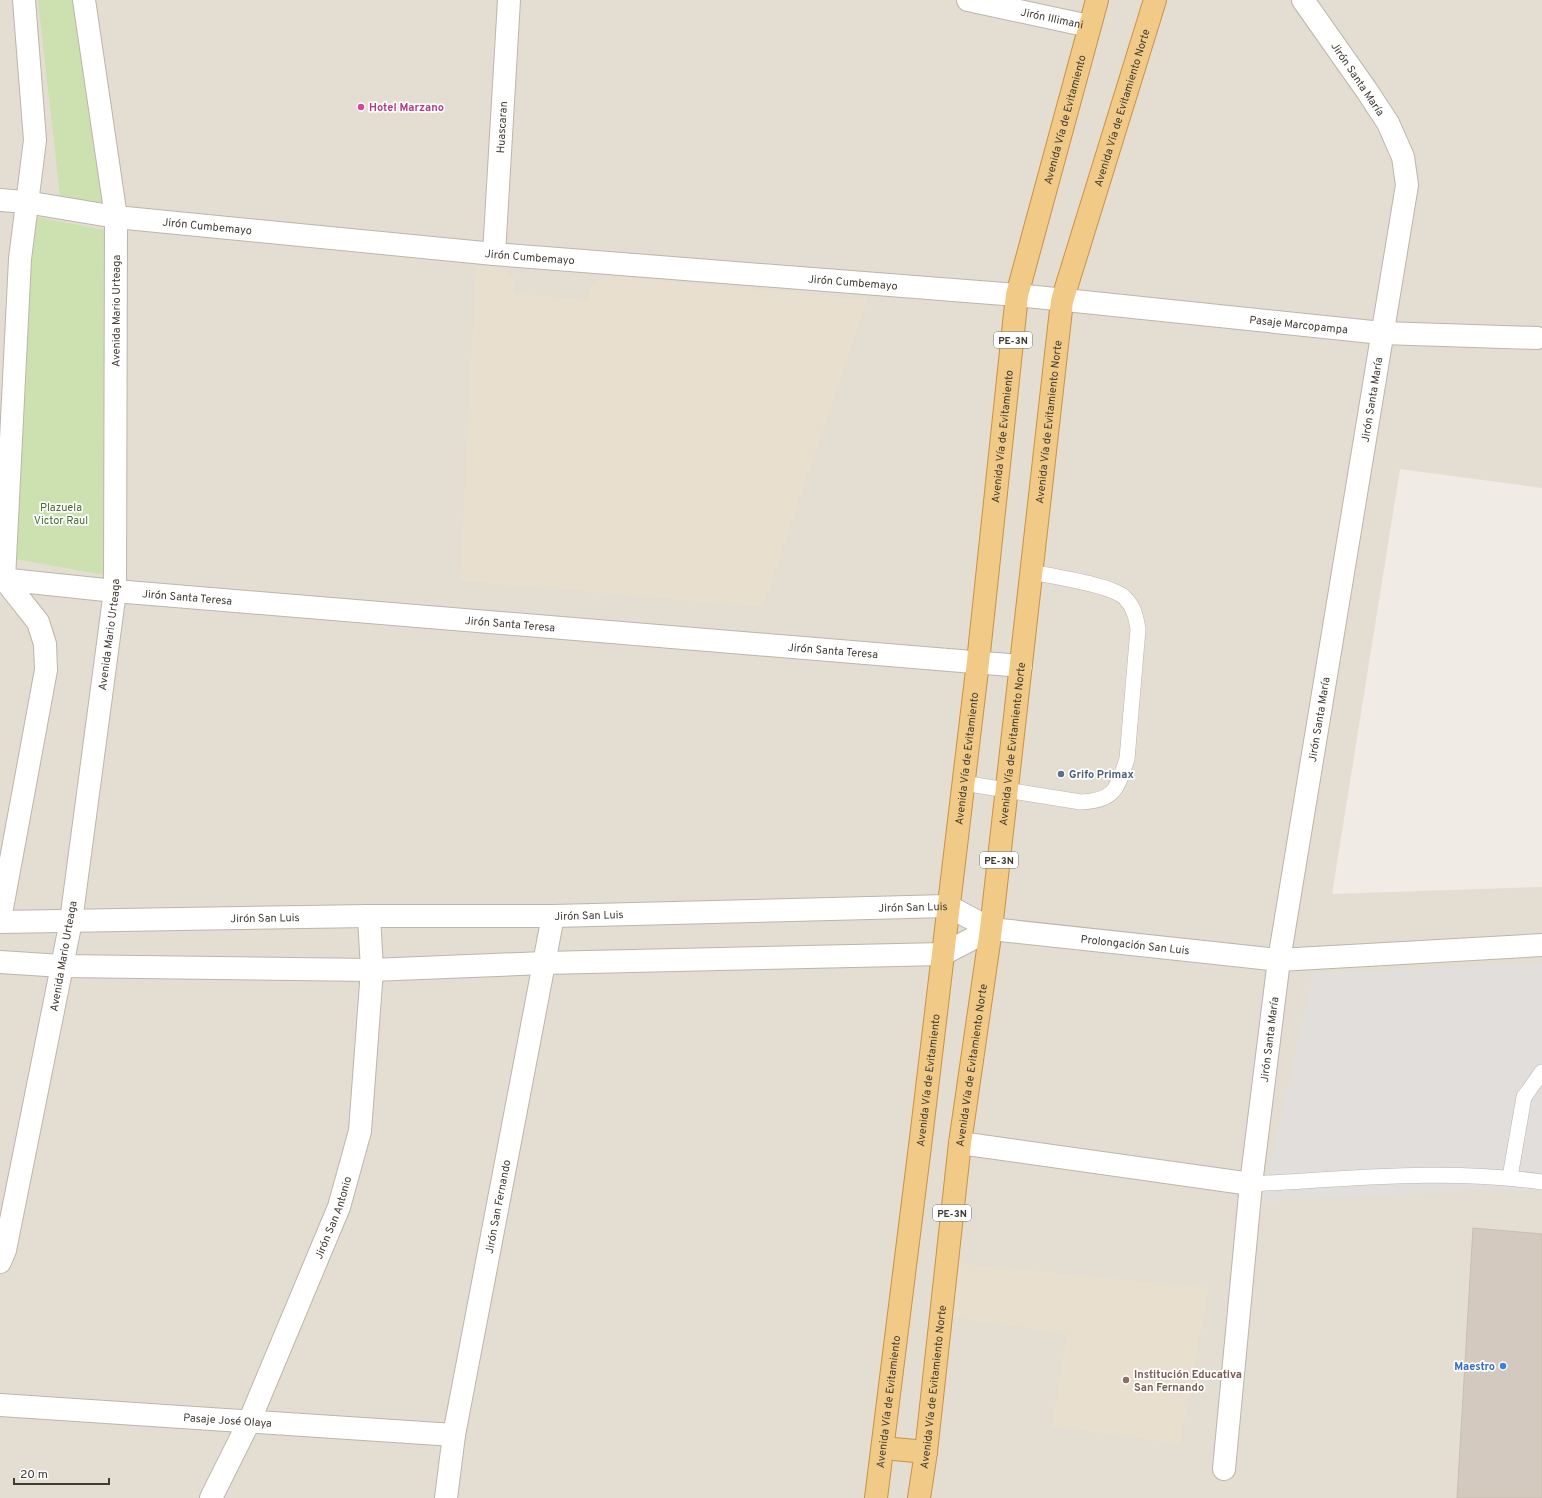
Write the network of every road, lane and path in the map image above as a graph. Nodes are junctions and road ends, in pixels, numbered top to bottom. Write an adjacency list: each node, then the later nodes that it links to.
1 (24, 0): 10 (street)
2 (84, 0): 11 (street, Avenida Mario Urteaga)
3 (509, 0): 12 (street, Huascaran)
4 (968, 0): 8 (street, Jirón Illimani)
5 (1097, 0): 8 (highway, PE-3N)
6 (1154, 0): 14 (highway, Avenida Vía de Evitamiento Norte / PE-3N)
7 (1303, 0): 15 (street, Jirón Santa María)
8 (1089, 26): 13 (highway, Avenida Vía de Evitamiento / PE-3N)
9 (0, 200): 10 (street, Jirón Cumbemayo)
10 (26, 202): 11 (street, Jirón Cumbemayo); 18 (street)
11 (116, 217): 12 (street, Jirón Cumbemayo); 19 (street, Avenida Mario Urteaga)
12 (494, 254): 13 (street, Jirón Cumbemayo)
13 (1018, 295): 14 (street, Jirón Cumbemayo); 20 (highway, Avenida Vía de Evitamiento / PE-3N)
14 (1062, 301): 15 (street, Pasaje Marcopampa); 17 (highway, Avenida Vía de Evitamiento Norte / PE-3N)
15 (1382, 333): 16 (street, Pasaje Marcopampa); 32 (street, Jirón Santa María)
16 (1537, 338)
17 (1031, 572): 21 (highway, Avenida Vía de Evitamiento Norte / PE-3N); 23 (lane)
18 (2, 579): 19 (street, Jirón Santa Teresa); 27 (street)
19 (115, 591): 20 (street, Jirón Santa Teresa); 28 (street, Avenida Mario Urteaga)
20 (978, 662): 21 (street, Jirón Santa Teresa); 22 (highway, Avenida Vía de Evitamiento / PE-3N)
21 (1021, 666): 23 (highway, Avenida Vía de Evitamiento Norte / PE-3N)
22 (963, 783): 23 (lane); 24 (highway, Avenida Vía de Evitamiento / PE-3N)
23 (1006, 790): 29 (highway, Avenida Vía de Evitamiento Norte / PE-3N)
24 (948, 906): 26 (street, Jirón San Luis); 29 (street, Jirón San Luis); 31 (highway, Avenida Vía de Evitamiento / PE-3N)
25 (369, 916): 26 (street, Jirón San Luis); 28 (street, Jirón San Luis); 36 (street, Jirón San Antonio)
26 (553, 916): 34 (street, Jirón San Fernando)
27 (0, 921): 28 (street, Jirón San Luis)
28 (71, 921): 35 (street, Avenida Mario Urteaga)
29 (991, 929): 31 (street); 32 (street, Prolongación San Luis); 38 (highway, Avenida Vía de Evitamiento Norte / PE-3N)
30 (1542, 945): 32 (street, Prolongación San Luis)
31 (943, 954): 34 (street); 46 (highway, Avenida Vía de Evitamiento / PE-3N)
32 (1279, 960): 41 (street, Jirón Santa María)
33 (0, 962): 35 (street)
34 (544, 963): 36 (street); 45 (street, Jirón San Fernando)
35 (62, 966): 36 (street); 42 (street, Avenida Mario Urteaga)
36 (372, 970): 44 (street, Jirón San Antonio)
37 (1542, 1072): 39 (lane)
38 (960, 1143): 41 (street); 47 (highway, Avenida Vía de Evitamiento Norte / PE-3N)
39 (1510, 1177): 40 (lane); 41 (lane)
40 (1542, 1182)
41 (1252, 1184): 48 (street, Jirón Santa María)
42 (0, 1262)
43 (0, 1405): 44 (street, Pasaje José Olaya)
44 (249, 1422): 45 (street, Pasaje José Olaya); 49 (street, Jirón San Antonio)
45 (454, 1435): 50 (street, Jirón San Fernando)
46 (883, 1448): 47 (highway); 51 (highway, Avenida Vía de Evitamiento / PE-3N)
47 (926, 1452): 52 (highway, Avenida Vía de Evitamiento Norte / PE-3N)
48 (1224, 1469)
49 (211, 1498)
50 (446, 1498)
51 (876, 1498)
52 (919, 1498)

